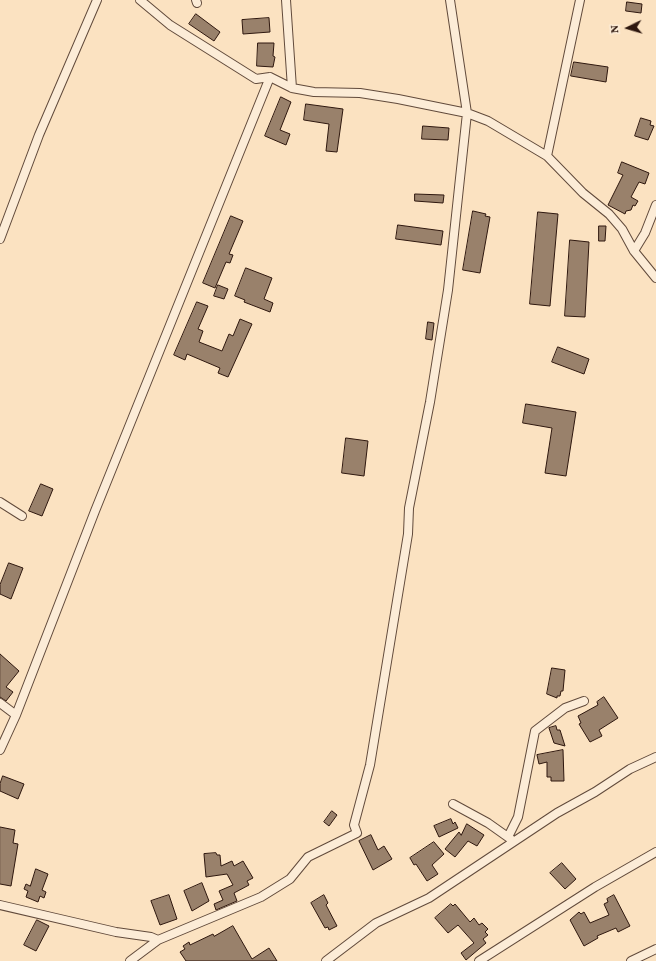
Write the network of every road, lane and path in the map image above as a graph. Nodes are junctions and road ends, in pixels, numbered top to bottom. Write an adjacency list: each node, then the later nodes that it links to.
1 (97, 0): 11 (street)
2 (140, 0): 6 (street)
3 (286, 0): 7 (street)
4 (450, 0): 8 (street)
5 (580, 0): 9 (street)
6 (270, 77): 7 (street); 18 (street)
7 (292, 88): 8 (street)
8 (467, 113): 9 (street); 25 (street)
9 (547, 156): 12 (street)
10 (656, 205): 12 (street)
11 (0, 239)
12 (634, 251): 13 (street)
13 (656, 278)
14 (0, 502): 15 (street)
15 (22, 516)
16 (584, 701): 22 (street)
17 (0, 703): 18 (street)
18 (16, 715): 19 (street)
19 (0, 750)
20 (656, 757): 22 (street)
21 (452, 804): 22 (street)
22 (511, 839): 28 (street)
23 (656, 852): 29 (street)
24 (0, 904): 25 (street)
25 (158, 940): 27 (street)
26 (656, 949): 30 (street)
27 (130, 961)
28 (326, 961)
29 (478, 961)
30 (631, 961)

